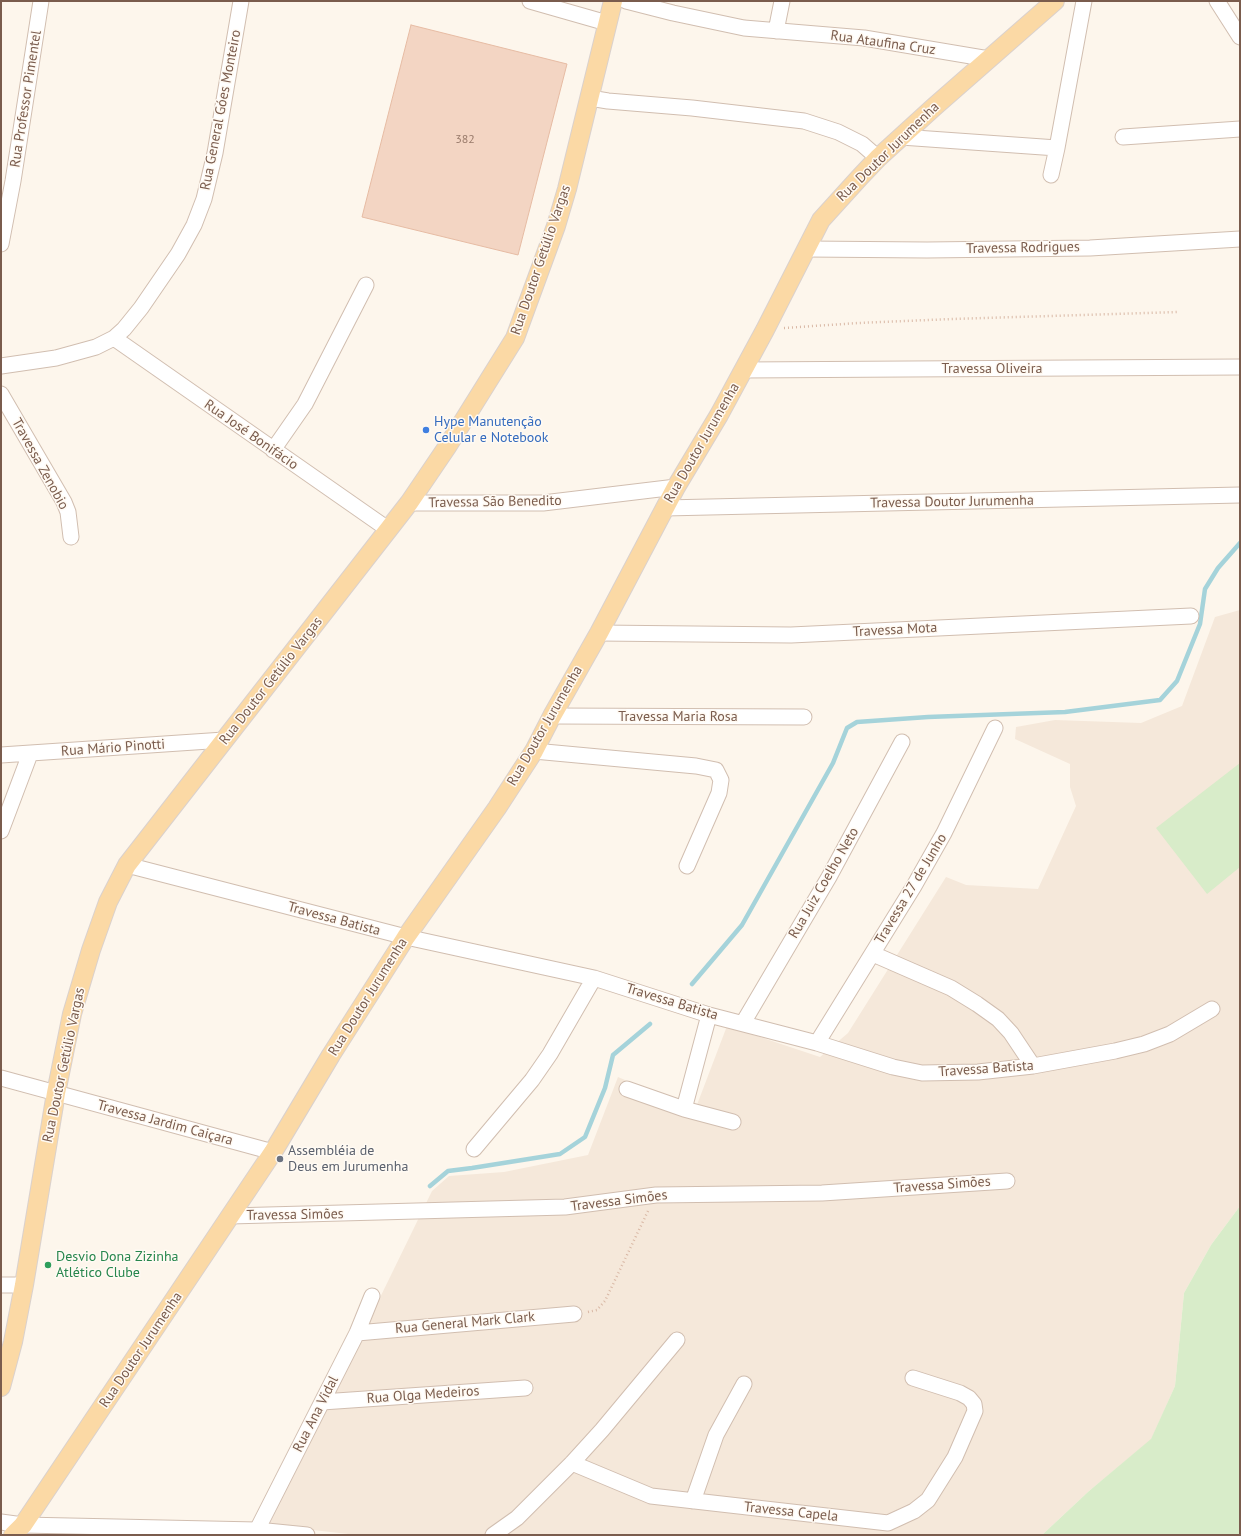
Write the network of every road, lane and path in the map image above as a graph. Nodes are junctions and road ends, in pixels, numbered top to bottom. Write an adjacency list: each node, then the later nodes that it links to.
1 (41, 1): 22 (street, Rua Professor Pimentel)
2 (242, 1): 27 (street, Rua General Góes Monteiro)
3 (530, 1): 10 (street)
4 (612, 1): 10 (main road, Rua Doutor Getúlio Vargas)
5 (626, 1): 11 (street, Rua Ataufina Cruz)
6 (782, 1): 11 (street)
7 (1055, 1): 13 (main road, Rua Doutor Jurumenha)
8 (1084, 1): 18 (street)
9 (1217, 1): 12 (street)
10 (607, 23): 14 (main road, Rua Doutor Getúlio Vargas)
11 (776, 31): 13 (street, Rua Ataufina Cruz)
12 (1240, 37)
13 (989, 59): 16 (main road, Rua Doutor Jurumenha)
14 (590, 98): 19 (street); 35 (main road, Rua Doutor Getúlio Vargas)
15 (1240, 129): 17 (street)
16 (901, 137): 18 (street); 19 (main road, Rua Doutor Jurumenha)
17 (1123, 137)
18 (1057, 148): 20 (street)
19 (878, 158): 23 (main road, Rua Doutor Jurumenha)
20 (1051, 175)
21 (1240, 239): 23 (street, Travessa Rodrigues)
22 (1, 244)
23 (806, 249): 26 (main road, Rua Doutor Jurumenha)
24 (366, 285): 32 (street)
25 (1178, 312): 26 (path)
26 (765, 330): 30 (main road, Rua Doutor Jurumenha)
27 (114, 338): 28 (street, Rua General Góes Monteiro); 32 (street, Rua José Bonifácio)
28 (1, 366)
29 (1240, 367): 30 (street, Travessa Oliveira)
30 (743, 370): 33 (main road, Rua Doutor Jurumenha)
31 (1, 394): 38 (street, Travessa Zenobio)
32 (273, 450): 37 (street, Rua José Bonifácio)
33 (676, 487): 35 (street, Travessa São Benedito); 36 (main road, Rua Doutor Jurumenha)
34 (1240, 495): 36 (street, Travessa Doutor Jurumenha)
35 (409, 503): 37 (main road, Rua Doutor Getúlio Vargas)
36 (665, 508): 40 (main road, Rua Doutor Jurumenha)
37 (389, 530): 44 (main road, Rua Doutor Getúlio Vargas)
38 (71, 537)
39 (1191, 616): 40 (street, Travessa Mota)
40 (599, 633): 41 (main road, Rua Doutor Jurumenha)
41 (552, 716): 42 (street, Travessa Maria Rosa); 46 (main road, Rua Doutor Jurumenha)
42 (804, 717)
43 (994, 728): 53 (street, Travessa 27 de Junho)
44 (224, 740): 47 (street, Rua Mário Pinotti); 50 (main road, Rua Doutor Getúlio Vargas)
45 (902, 742): 57 (street, Rua Juiz Coelho Neto)
46 (534, 752): 51 (street); 52 (main road, Rua Doutor Jurumenha)
47 (30, 754): 48 (street, Rua Mário Pinotti); 49 (street)
48 (1, 755)
49 (1, 831)
50 (127, 865): 52 (street, Travessa Batista); 62 (main road, Rua Doutor Getúlio Vargas)
51 (687, 866)
52 (406, 937): 54 (street, Travessa Batista); 66 (main road, Rua Doutor Jurumenha)
53 (872, 954): 58 (street, Travessa 27 de Junho); 59 (street)
54 (594, 978): 56 (street, Travessa Batista); 65 (street)
55 (1212, 1009): 59 (street, Travessa Batista)
56 (709, 1015): 57 (street, Travessa Batista); 63 (street)
57 (743, 1023): 58 (street, Travessa Batista)
58 (817, 1043): 59 (street, Travessa Batista)
59 (1033, 1066)
60 (1, 1078): 62 (street, Travessa Jardim Caiçara)
61 (627, 1088): 63 (street)
62 (56, 1093): 66 (street, Travessa Jardim Caiçara); 70 (main road, Rua Doutor Getúlio Vargas)
63 (684, 1109): 64 (street)
64 (733, 1122)
65 (474, 1149)
66 (274, 1152): 69 (main road, Rua Doutor Jurumenha)
67 (1008, 1181): 68 (street, Travessa Simões)
68 (656, 1195): 69 (street, Travessa Simões); 73 (path)
69 (230, 1216): 84 (main road, Rua Doutor Jurumenha)
70 (24, 1284): 71 (street); 78 (main road, Rua Doutor Getúlio Vargas)
71 (1, 1285)
72 (372, 1296): 74 (street, Rua Ana Vidal)
73 (574, 1314): 74 (street, Rua General Mark Clark)
74 (357, 1333): 80 (street, Rua Ana Vidal)
75 (677, 1340): 81 (street)
76 (914, 1378): 82 (street, Travessa Capela)
77 (744, 1384): 82 (street)
78 (1, 1387)
79 (525, 1388): 80 (street, Rua Olga Medeiros)
80 (322, 1402): 85 (street, Rua Ana Vidal)
81 (572, 1463): 82 (street, Travessa Capela); 87 (street)
82 (693, 1501)
83 (1, 1522): 84 (street)
84 (18, 1530): 85 (street)
85 (258, 1530): 86 (street)
86 (307, 1535)
87 (493, 1535)

